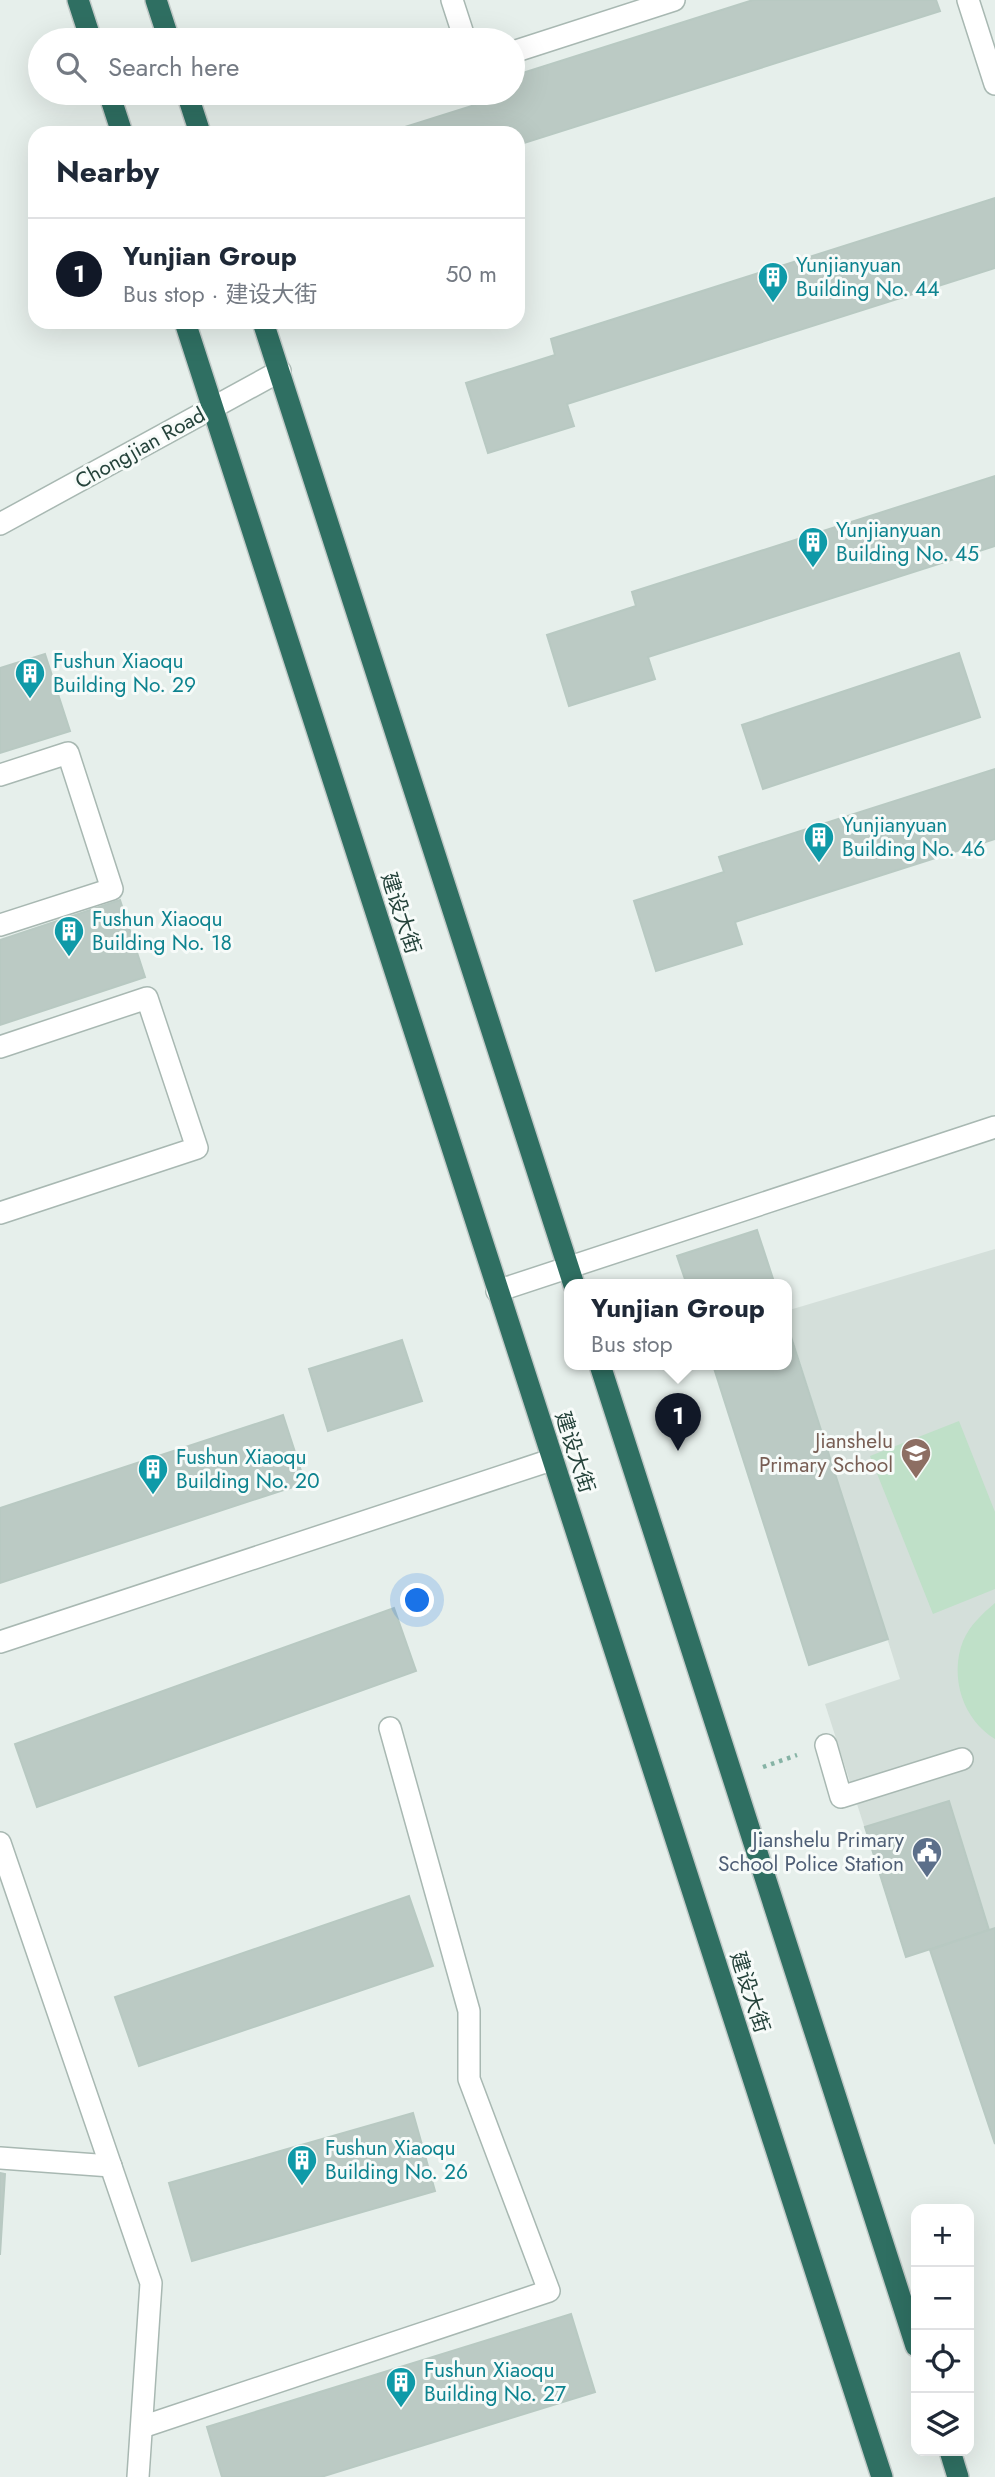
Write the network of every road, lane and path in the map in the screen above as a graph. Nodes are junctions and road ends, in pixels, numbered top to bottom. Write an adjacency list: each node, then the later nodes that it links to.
1 (78, 0): 6 (highway)
2 (156, 0): 7 (highway)
3 (452, 0): 8 (street)
4 (674, 0): 9 (street)
5 (968, 0): 10 (street)
6 (87, 28)
7 (165, 28)
8 (461, 28)
9 (525, 48)
10 (995, 84)
11 (113, 105): 13 (highway)
12 (191, 105): 14 (highway)
13 (120, 126)
14 (198, 126)
15 (187, 329): 18 (highway, 建设大街)
16 (265, 329): 17 (highway)
17 (280, 371): 18 (street, Chongjian Road); 25 (highway)
18 (213, 408): 19 (street, Chongjian Road); 26 (highway, 建设大街)
19 (0, 524)
20 (0, 775): 21 (street)
21 (0, 925)
22 (0, 1047): 24 (street)
23 (995, 1127): 25 (street)
24 (0, 1213)
25 (571, 1276): 26 (street)
26 (497, 1291): 28 (highway, 建设大街)
27 (602, 1370): 36 (highway)
28 (551, 1460): 29 (street); 40 (highway, 建设大街)
29 (0, 1642)
30 (390, 1728): 37 (street)
31 (826, 1745): 32 (street)
32 (962, 1759)
33 (0, 1843): 35 (street)
34 (0, 2158): 35 (street)
35 (111, 2166): 37 (street)
36 (911, 2330)
37 (142, 2427): 39 (street)
38 (952, 2456): 41 (highway)
39 (138, 2477)
40 (881, 2477)
41 (958, 2477)

